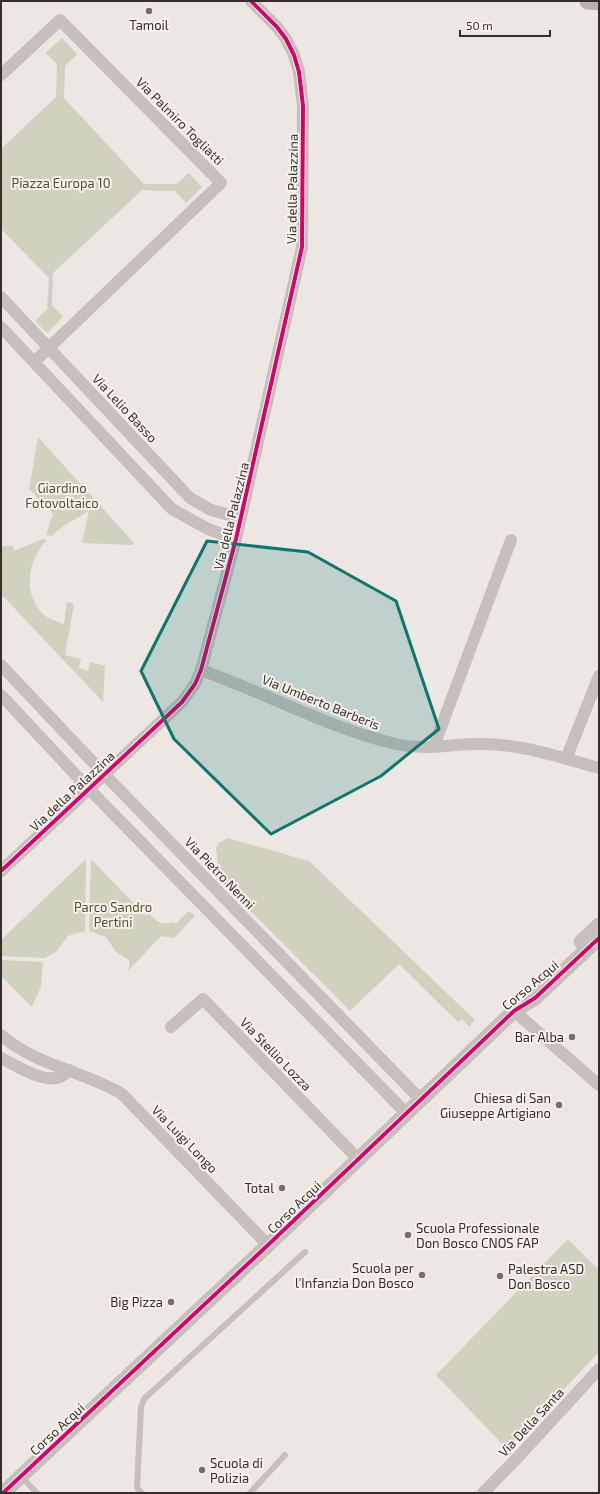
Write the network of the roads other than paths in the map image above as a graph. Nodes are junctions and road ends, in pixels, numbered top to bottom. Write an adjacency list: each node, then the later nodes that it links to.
1 (251, 1): 4 (street, Via della Palazzina)
2 (588, 1): 3 (main road)
3 (599, 2)
4 (260, 6): 10 (street, Via della Palazzina)
5 (1, 75): 8 (street, Via Palmiro Togliatti)
6 (1, 297): 8 (street, Via Lelio Basso)
7 (1, 327): 9 (street)
8 (49, 348): 9 (street, Via Palmiro Togliatti); 10 (street, Via Lelio Basso)
9 (34, 362): 11 (street)
10 (241, 518): 11 (street, Via della Palazzina)
11 (236, 539): 14 (street, Via della Palazzina)
12 (511, 540): 17 (street)
13 (1, 665): 20 (street, Via Pietro Nenni)
14 (201, 670): 17 (street, Via Umberto Barberis); 20 (street, Via della Palazzina)
15 (599, 676): 18 (street)
16 (1, 695): 21 (street)
17 (434, 746): 18 (street, Via Umberto Barberis)
18 (566, 759): 19 (street, Via Umberto Barberis)
19 (599, 768)
20 (104, 774): 21 (street, Via della Palazzina); 31 (street, Via Pietro Nenni)
21 (89, 789): 22 (street, Via della Palazzina); 32 (street)
22 (1, 871)
23 (599, 925): 25 (street)
24 (599, 938): 25 (street, Corso Acqui)
25 (514, 1011): 30 (street); 31 (street, Corso Acqui)
26 (171, 1027): 33 (street, Via Stellio Lozza)
27 (1, 1035): 29 (street, Via Luigi Longo)
28 (1, 1058): 29 (street)
29 (69, 1070): 34 (street, Via Luigi Longo)
30 (599, 1085)
31 (420, 1099): 32 (street, Corso Acqui)
32 (406, 1113): 33 (street, Corso Acqui)
33 (358, 1159): 34 (street, Corso Acqui)
34 (268, 1245): 38 (street, Corso Acqui)
35 (305, 1252): 41 (lane)
36 (599, 1369): 43 (street, Via Della Santa)
37 (285, 1455): 42 (lane)
38 (21, 1476): 39 (street, Corso Acqui); 40 (lane)
39 (3, 1493)
40 (37, 1493)
41 (142, 1493)
42 (250, 1493)
43 (483, 1493)

